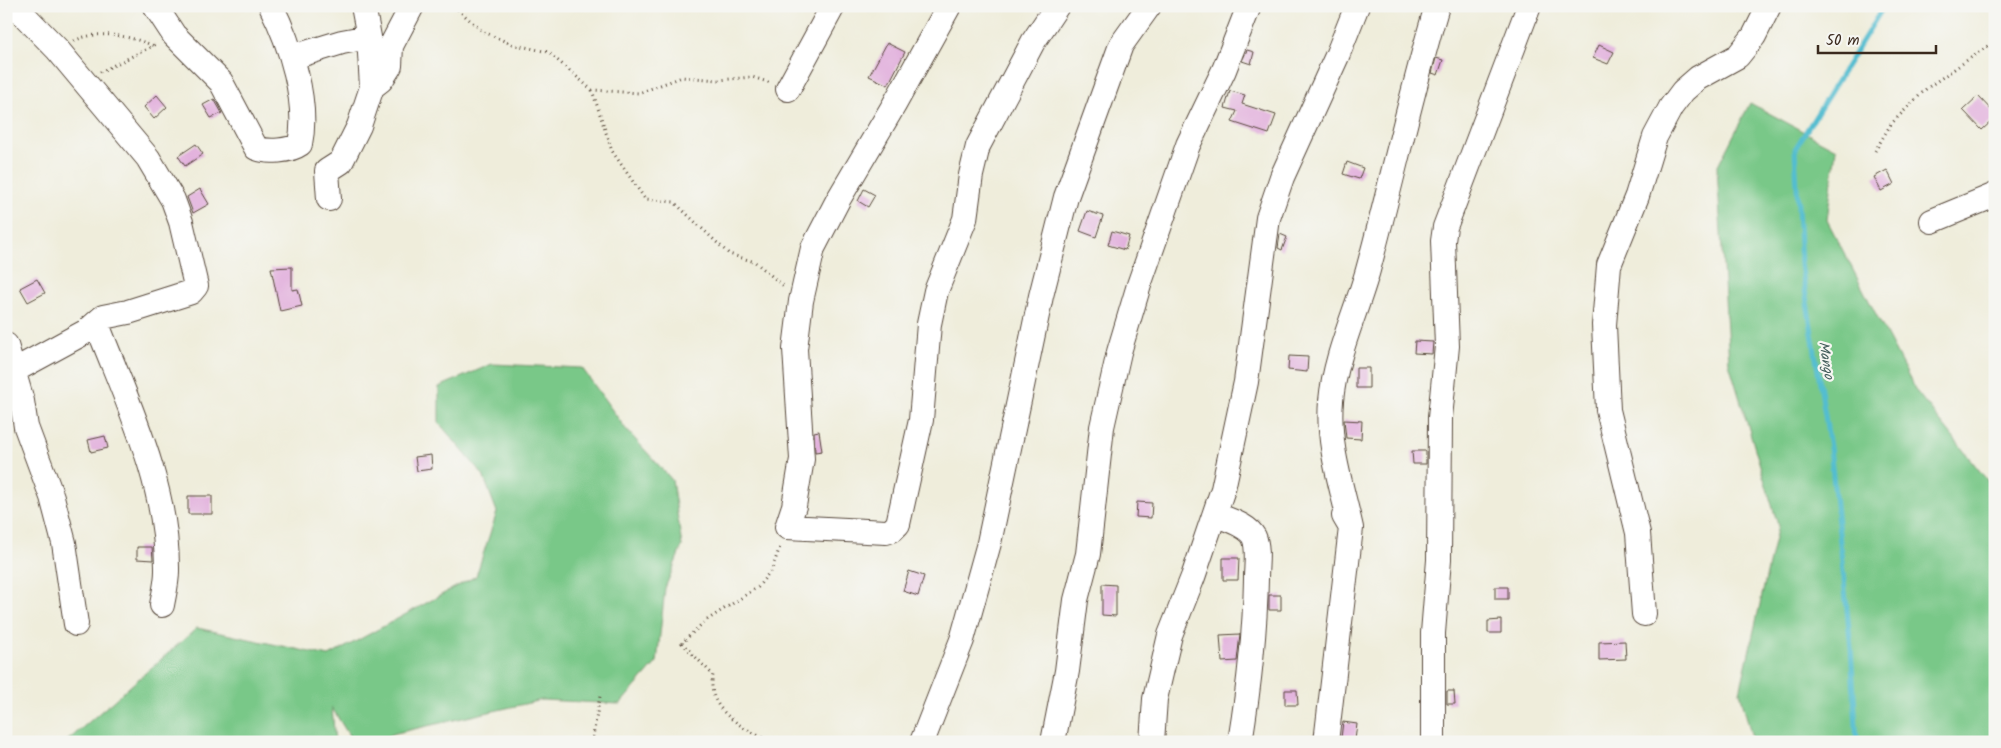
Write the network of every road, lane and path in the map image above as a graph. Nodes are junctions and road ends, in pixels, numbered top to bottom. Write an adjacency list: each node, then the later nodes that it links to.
1 (15, 6): 19 (street)
2 (155, 6): 17 (street)
3 (272, 6): 20 (street)
4 (363, 6): 16 (street)
5 (412, 6): 22 (street)
6 (454, 6): 24 (path)
7 (832, 6): 23 (street)
8 (949, 6): 29 (street)
9 (1057, 6): 35 (street)
10 (1149, 6): 43 (street)
11 (1249, 6): 44 (street)
12 (1357, 6): 34 (street)
13 (1437, 6): 36 (street)
14 (1529, 6): 48 (street)
15 (1769, 6): 38 (street)
16 (369, 37): 20 (street); 22 (street)
17 (164, 40): 19 (path); 20 (street); 21 (path)
18 (1995, 41): 25 (path)
19 (57, 49): 21 (street)
20 (293, 57)
21 (84, 80): 30 (street)
22 (372, 87): 27 (street)
23 (788, 89): 24 (path)
24 (592, 90): 29 (path)
25 (1875, 151)
26 (1995, 195): 28 (street)
27 (329, 199)
28 (1932, 222)
29 (801, 301): 35 (street)
30 (96, 324): 32 (street); 37 (street)
31 (6, 345): 32 (street)
32 (10, 373): 39 (street)
33 (1330, 504): 36 (street)
34 (1215, 514): 45 (street); 46 (street)
35 (787, 527): 42 (path)
36 (1351, 528): 47 (street)
37 (162, 605)
38 (1644, 614)
39 (76, 624)
40 (600, 696): 41 (path)
41 (592, 742)
42 (771, 742)
43 (922, 742)
44 (1053, 742)
45 (1152, 742)
46 (1240, 742)
47 (1326, 742)
48 (1433, 742)

